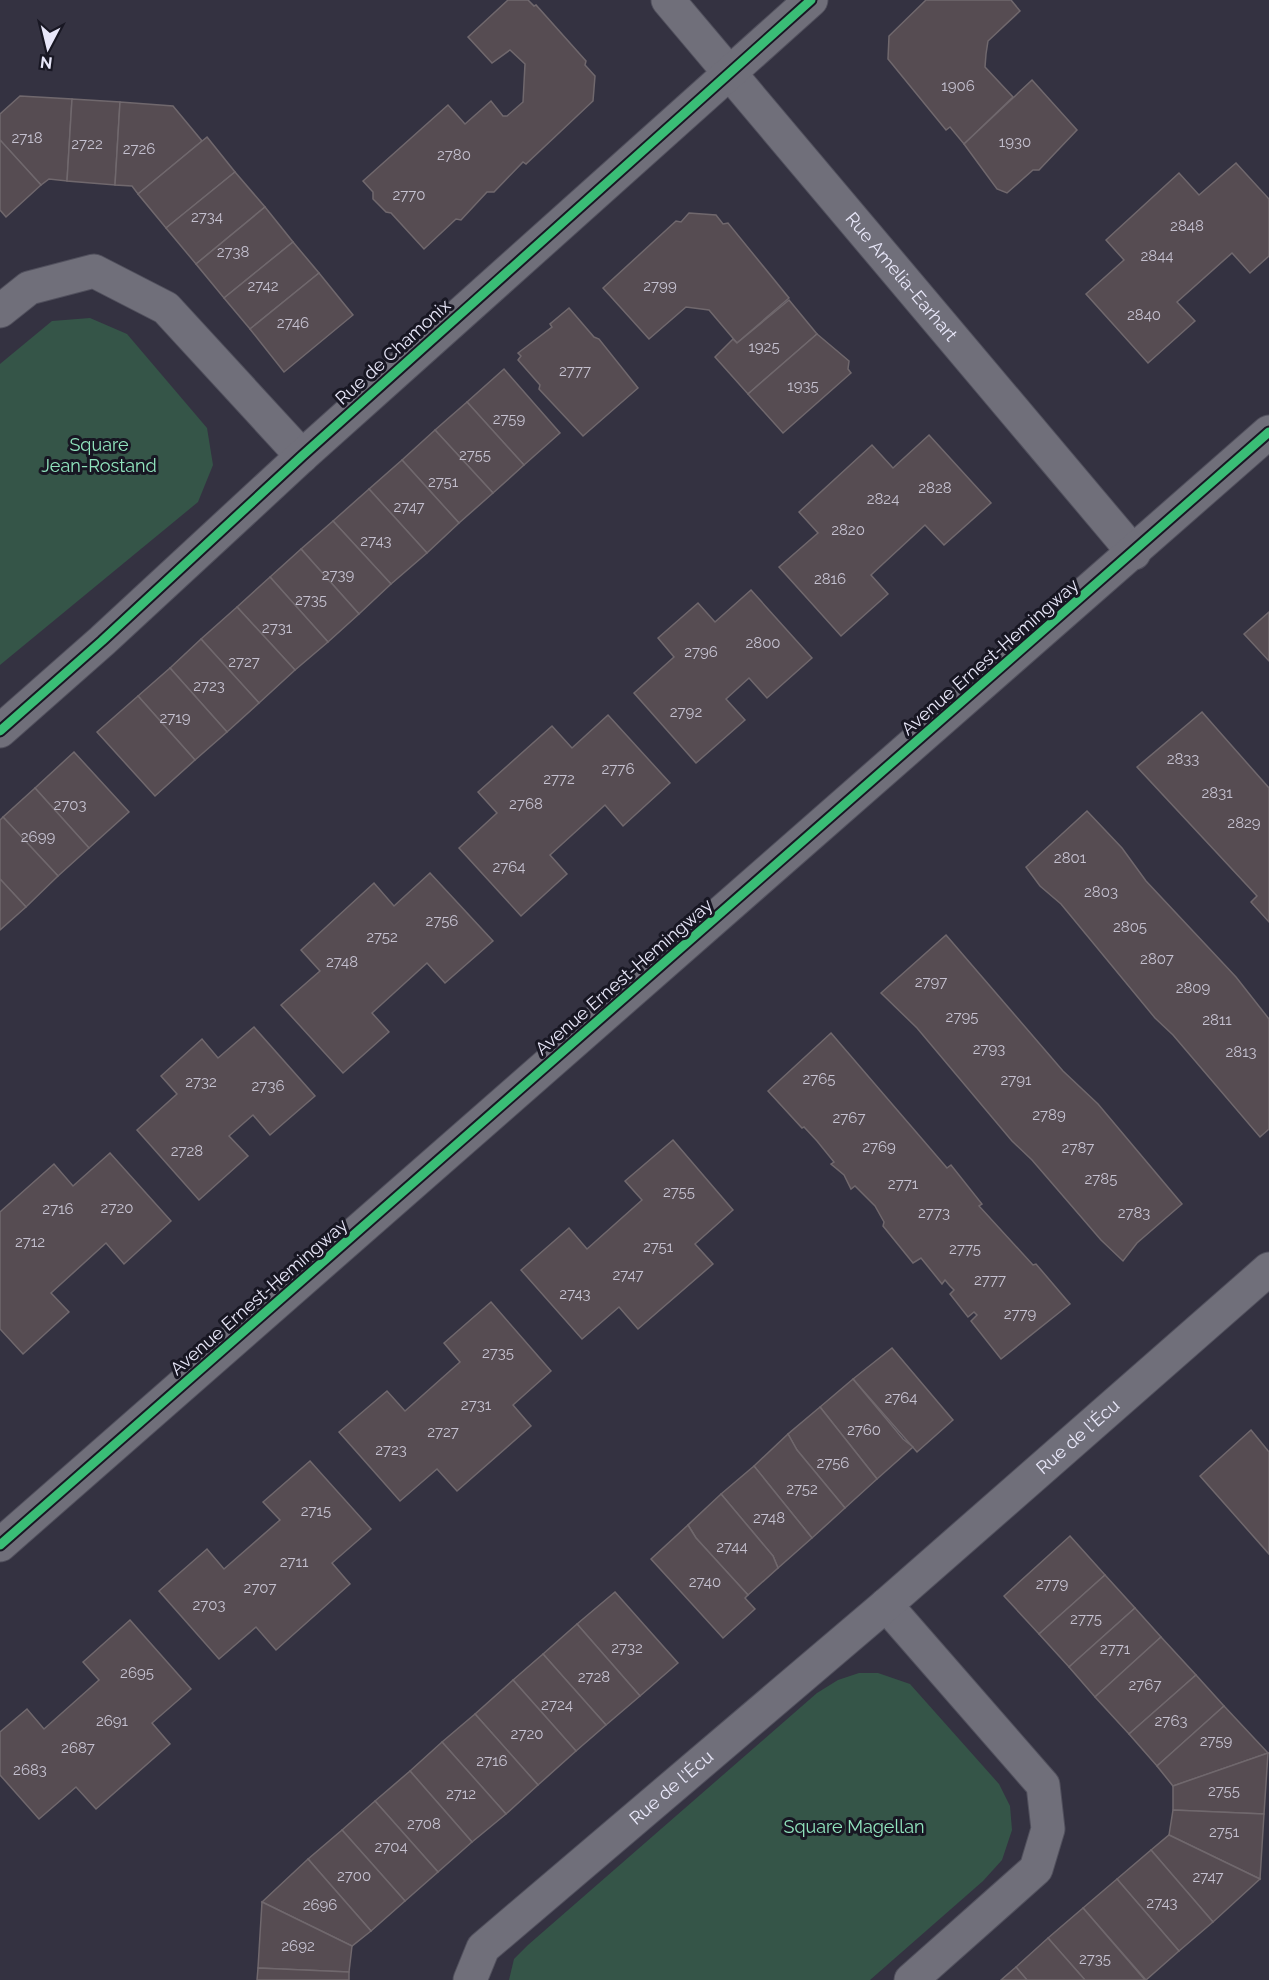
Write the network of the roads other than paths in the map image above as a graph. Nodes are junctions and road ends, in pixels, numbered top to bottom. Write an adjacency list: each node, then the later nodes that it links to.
1 (668, 0): 3 (street, Rue Amelia-Earhart)
2 (811, 0): 3 (street, Rue de Chamonix)
3 (731, 73): 6 (street, Rue de Chamonix); 7 (street, Rue Amelia-Earhart)
4 (0, 311): 6 (street)
5 (1269, 432): 7 (street, Avenue Ernest-Hemingway)
6 (302, 456): 8 (street, Rue de Chamonix)
7 (1134, 553): 10 (street, Avenue Ernest-Hemingway)
8 (0, 731)
9 (1269, 1269): 11 (street, Rue de l'Écu)
10 (0, 1545)
11 (886, 1605): 12 (street, Rue de l'Écu); 13 (street)
12 (470, 1980)
13 (911, 1980)

